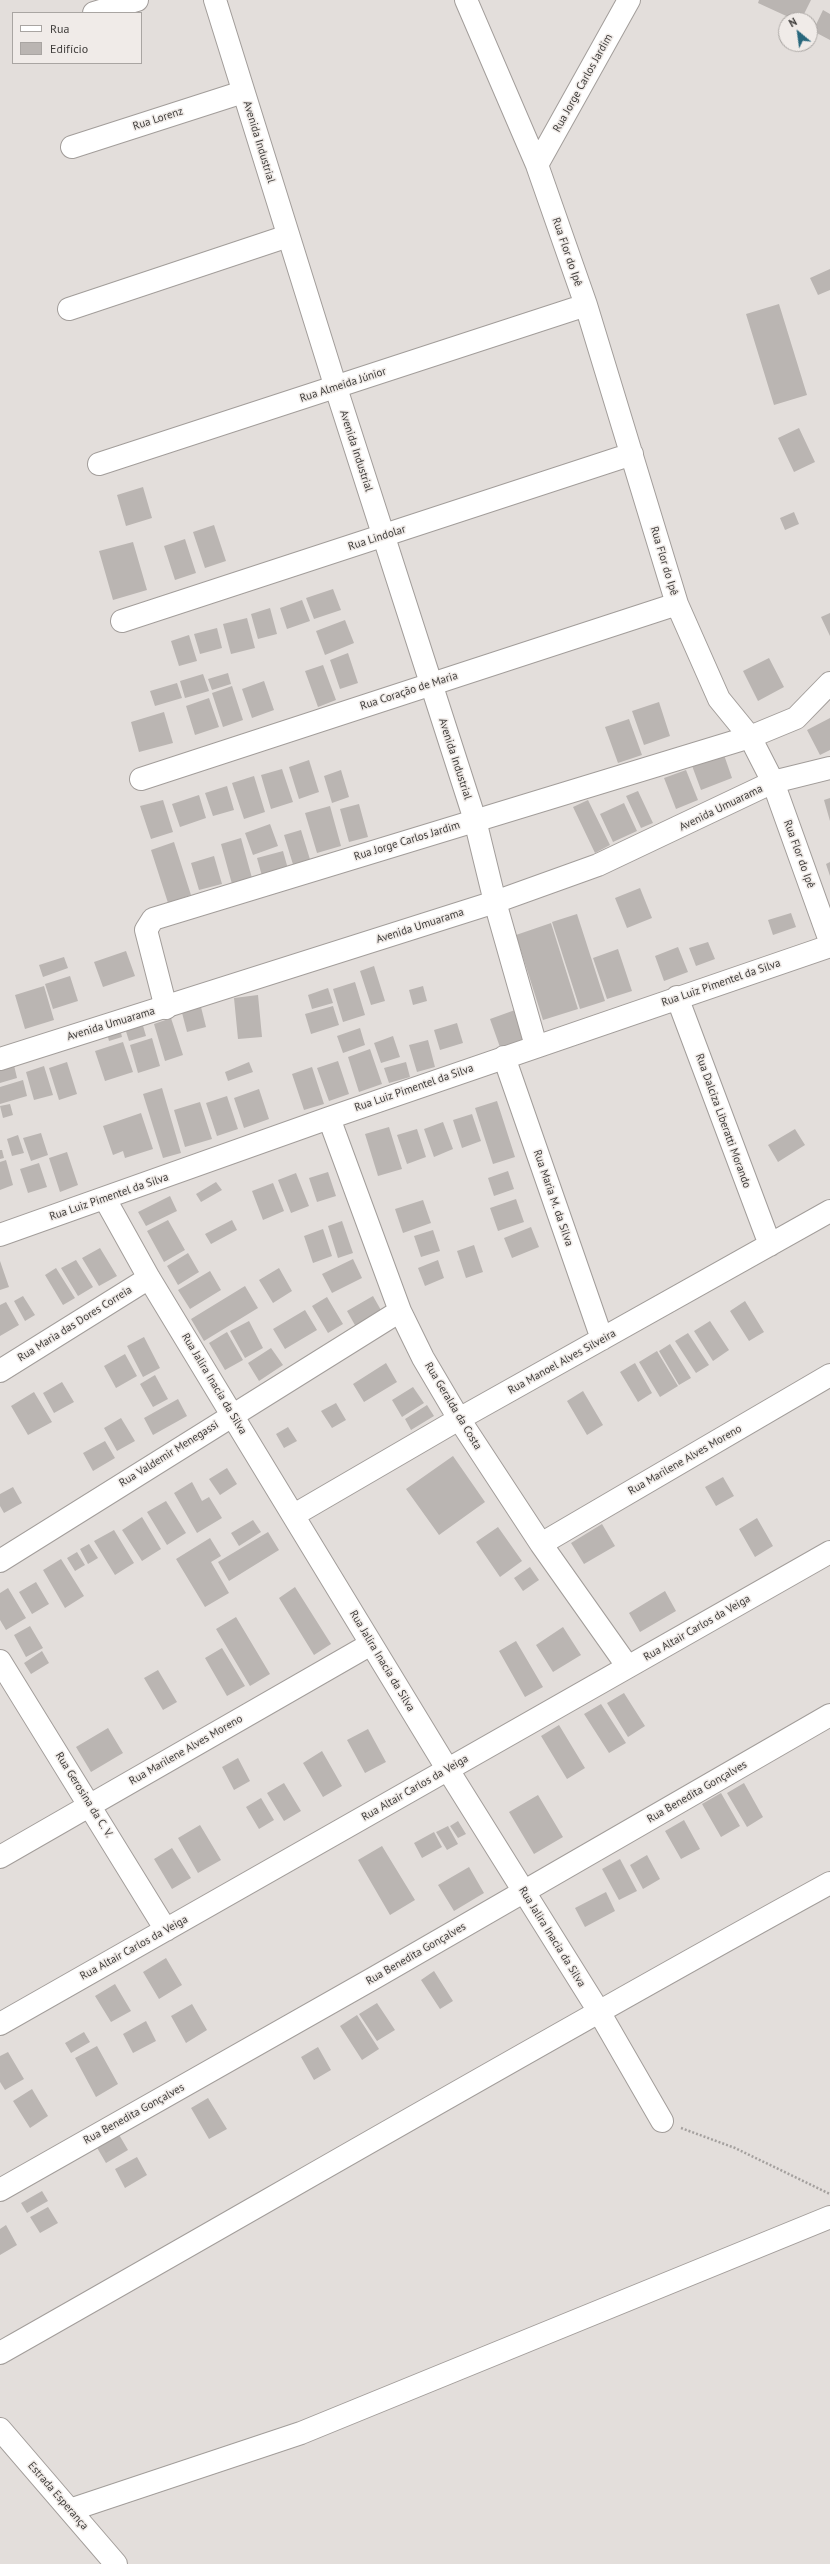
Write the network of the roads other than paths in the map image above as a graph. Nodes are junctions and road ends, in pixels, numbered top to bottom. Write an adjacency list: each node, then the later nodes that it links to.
1 (137, 0): 5 (street)
2 (215, 0): 6 (street, Avenida Industrial)
3 (466, 0): 8 (street, Rua Flor do Ipê)
4 (629, 0): 8 (street, Rua Jorge Carlos Jardim)
5 (97, 12)
6 (243, 92): 7 (street, Rua Lorenz); 9 (street, Avenida Industrial)
7 (72, 147)
8 (537, 165): 10 (street, Rua Flor do Ipê)
9 (288, 236): 11 (street); 12 (street, Avenida Industrial)
10 (586, 305): 12 (street, Rua Almeida Júnior); 13 (street, Rua Flor do Ipê)
11 (69, 309)
12 (336, 388): 14 (street, Rua Almeida Júnior); 15 (street, Avenida Industrial)
13 (632, 454): 15 (street, Rua Lindolar); 16 (street, Rua Flor do Ipê)
14 (99, 464)
15 (383, 536): 17 (street, Rua Lindolar); 19 (street, Avenida Industrial)
16 (677, 604): 19 (street, Rua Coração de Maria); 20 (street, Rua Flor do Ipê)
17 (122, 621)
18 (830, 683): 20 (street, Rua Jorge Carlos Jardim)
19 (431, 684): 22 (street, Rua Coração de Maria); 24 (street, Avenida Industrial)
20 (750, 736): 23 (street, Rua Flor do Ipê); 24 (street, Rua Jorge Carlos Jardim)
21 (830, 768): 23 (street, Avenida Umuarama)
22 (141, 779)
23 (773, 782): 25 (street, Avenida Umuarama); 26 (street, Rua Flor do Ipê)
24 (474, 820): 25 (street, Avenida Industrial); 29 (street, Rua Jorge Carlos Jardim)
25 (495, 902): 29 (street, Avenida Umuarama); 30 (street, Avenida Industrial)
26 (830, 940)
27 (830, 946): 28 (street, Rua Luiz Pimentel da Silva)
28 (677, 997): 30 (street, Rua Luiz Pimentel da Silva); 37 (street, Rua Dalciza Liberatti Morando)
29 (166, 1008): 32 (street, Avenida Umuarama)
30 (536, 1046): 31 (street, Rua Luiz Pimentel da Silva)
31 (504, 1057): 33 (street, Rua Luiz Pimentel da Silva); 40 (street, Rua Maria M. da Silva)
32 (0, 1058)
33 (329, 1118): 34 (street, Rua Luiz Pimentel da Silva); 39 (street, Rua Geralda da Costa)
34 (105, 1199): 36 (street, Rua Luiz Pimentel da Silva); 38 (street, Rua Jalira Inacia da Silva)
35 (830, 1211): 37 (street, Rua Manoel Alves Silveira)
36 (0, 1235)
37 (770, 1245): 40 (street, Rua Manoel Alves Silveira)
38 (149, 1278): 41 (street, Rua Maria das Dores Correia); 43 (street, Rua Jalira Inacia da Silva)
39 (400, 1311): 43 (street, Rua Valdemir Menegassi); 44 (street, Rua Geralda da Costa)
40 (602, 1339): 44 (street, Rua Manoel Alves Silveira)
41 (0, 1371)
42 (830, 1375): 46 (street, Rua Marilene Alves Moreno)
43 (232, 1415): 45 (street, Rua Jalira Inacia da Silva); 48 (street, Rua Valdemir Menegassi)
44 (459, 1419): 45 (street, Rua Manoel Alves Silveira); 46 (street, Rua Geralda da Costa)
45 (294, 1514): 49 (street, Rua Jalira Inacia da Silva)
46 (541, 1544): 51 (street, Rua Geralda da Costa)
47 (830, 1552): 51 (street, Rua Altair Carlos da Veiga)
48 (0, 1561)
49 (371, 1644): 53 (street, Rua Jalira Inacia da Silva); 54 (street, Rua Marilene Alves Moreno)
50 (0, 1661): 54 (street, Rua Gerosina da C. V.)
51 (628, 1667): 53 (street, Rua Altair Carlos da Veiga)
52 (830, 1715): 57 (street, Rua Benedita Gonçalves)
53 (448, 1770): 57 (street, Rua Jalira Inacia da Silva); 58 (street, Rua Altair Carlos da Veiga)
54 (90, 1805): 55 (street, Rua Marilene Alves Moreno); 58 (street, Rua Gerosina da C. V.)
55 (0, 1857)
56 (830, 1883): 59 (street)
57 (524, 1892): 59 (street, Rua Jalira Inacia da Silva); 62 (street, Rua Benedita Gonçalves)
58 (166, 1930): 60 (street, Rua Altair Carlos da Veiga)
59 (598, 2010): 61 (street, Rua Jalira Inacia da Silva); 64 (street)
60 (0, 2024)
61 (662, 2121)
62 (0, 2190)
63 (830, 2217): 66 (street)
64 (0, 2353)
65 (0, 2429): 66 (street, Estrada Esperança)
66 (70, 2510): 67 (street, Estrada Esperança)
67 (116, 2564)

